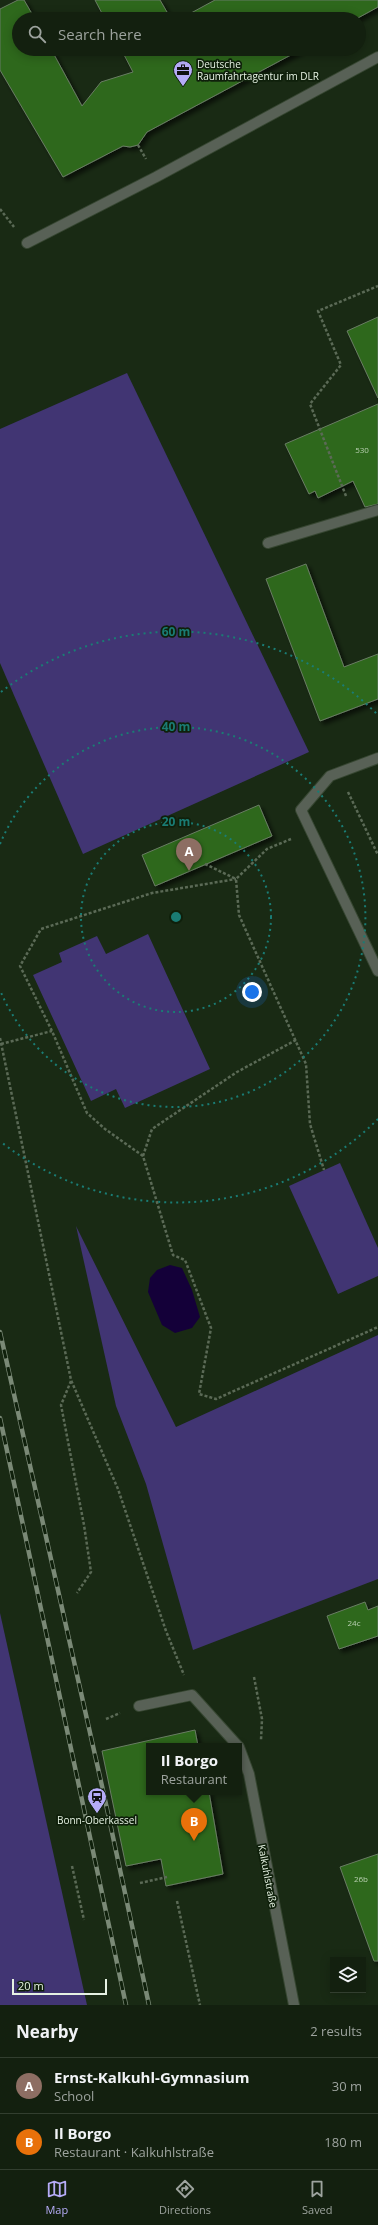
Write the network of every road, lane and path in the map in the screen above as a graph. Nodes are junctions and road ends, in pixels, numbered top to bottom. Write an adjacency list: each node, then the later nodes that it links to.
1 (378, 57): 2 (street)
2 (27, 243)
3 (378, 286): 5 (path)
4 (378, 510): 5 (street)
5 (354, 517): 6 (street)
6 (268, 544)
7 (378, 760): 8 (street)
8 (344, 770): 9 (street); 10 (path)
9 (310, 831): 12 (path); 13 (street)
10 (378, 855)
11 (205, 864): 12 (path)
12 (236, 879): 14 (path); 16 (path)
13 (378, 971)
14 (52, 1031): 17 (path); 18 (path)
15 (0, 1038): 17 (path)
16 (296, 1040): 18 (path); 19 (path)
17 (1, 1044): 21 (path)
18 (143, 1156): 20 (path)
19 (324, 1170)
20 (378, 1327)
21 (71, 1380): 22 (path); 24 (path)
22 (78, 1592)
23 (254, 1677): 28 (path)
24 (192, 1695): 25 (street); 26 (street, Kalkuhlstraße)
25 (139, 1706)
26 (234, 1743)
27 (242, 1758): 28 (street, Kalkuhlstraße)
28 (248, 1774): 35 (street, Kalkuhlstraße)
29 (72, 1866): 33 (path)
30 (167, 1877): 31 (path)
31 (140, 1883)
32 (177, 1901): 34 (path)
33 (84, 1920)
34 (200, 2005)
35 (294, 2005)

